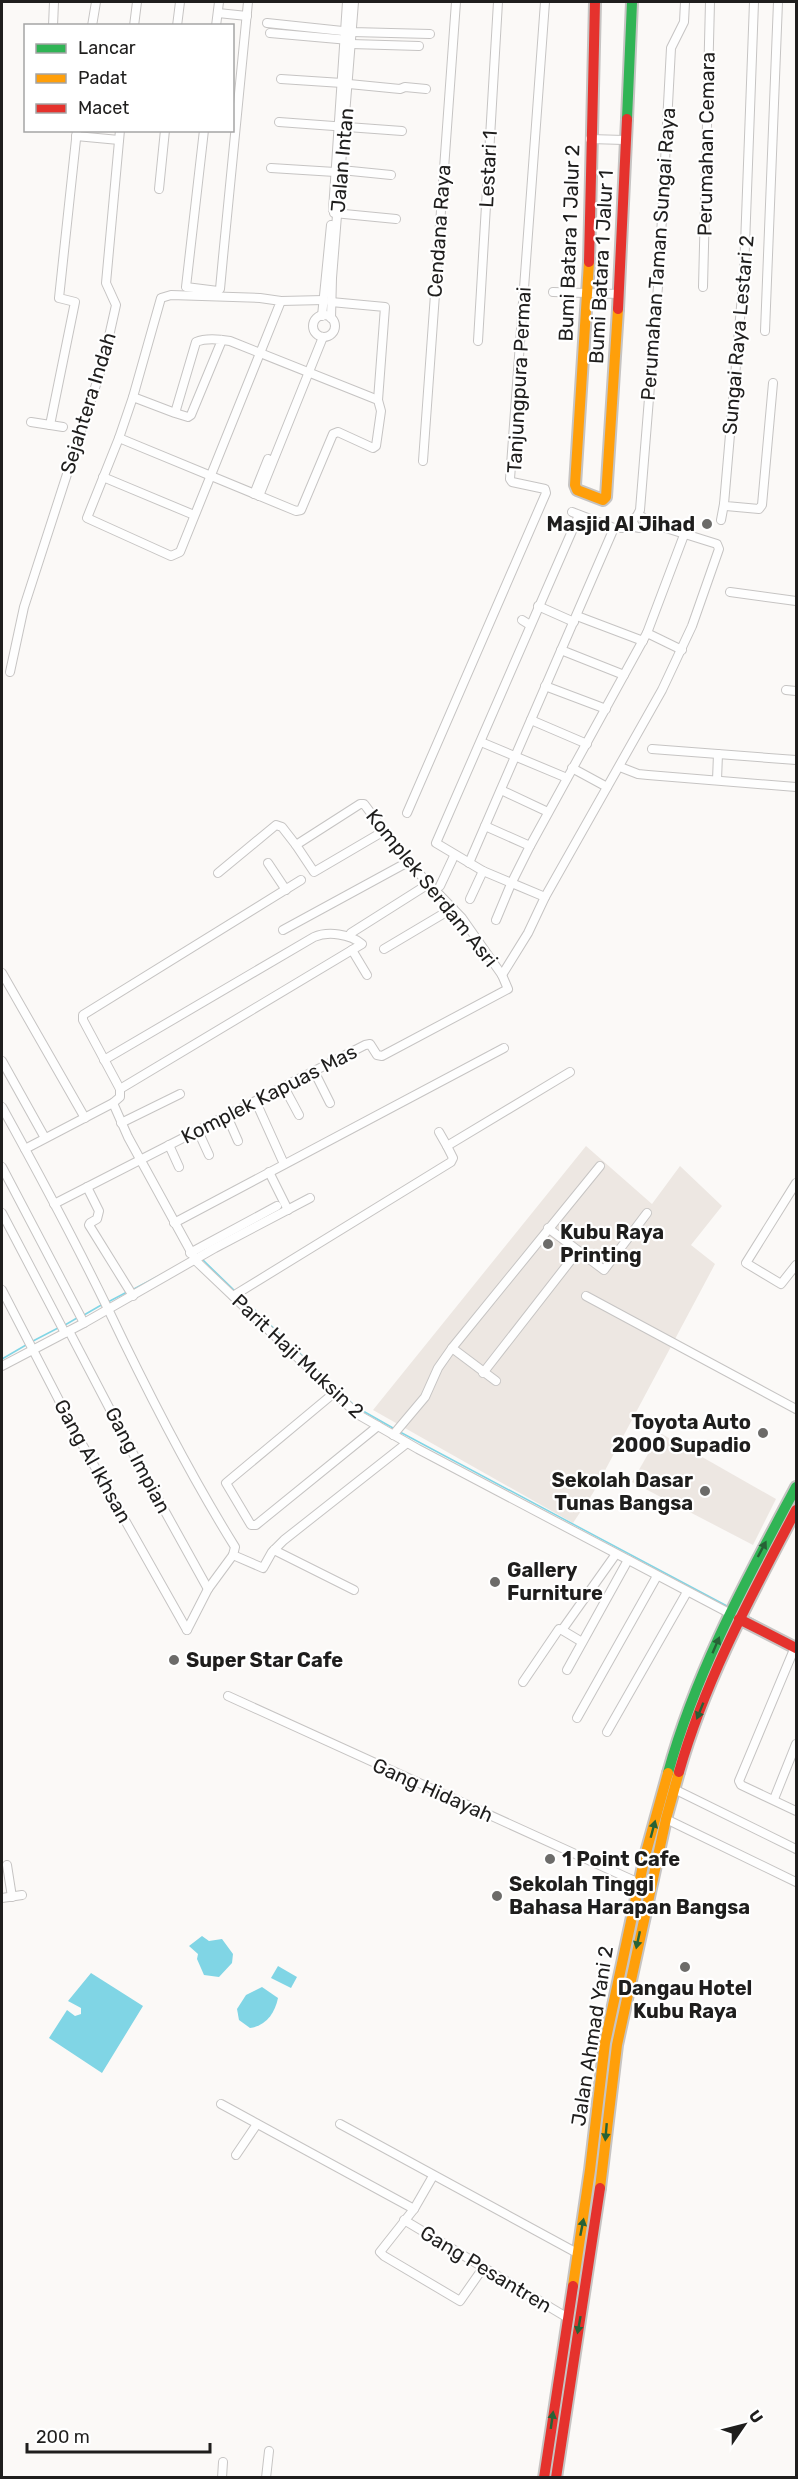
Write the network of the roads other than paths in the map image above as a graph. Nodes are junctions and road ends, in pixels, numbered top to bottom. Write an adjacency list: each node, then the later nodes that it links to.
1 (54, 2): 21 (street)
2 (96, 2): 22 (street)
3 (137, 2): 23 (street)
4 (180, 2): 24 (street)
5 (219, 2): 18 (street)
6 (248, 2): 19 (street)
7 (347, 2): 28 (street)
8 (354, 2): 28 (street)
9 (456, 2): 71 (street, Cendana Raya)
10 (498, 2): 59 (street, Lestari 1)
11 (545, 2): 113 (street, Tanjungpura Permai)
12 (595, 2): 40 (main road, Bumi Batara 1 Jalur 2)
13 (632, 2): 42 (main road, Bumi Batara 1 Jalur 1)
14 (685, 2): 78 (street, Perumahan Taman Sungai Raya)
15 (710, 2): 49 (street, Perumahan Cemara)
16 (754, 2): 76 (street, Sungai Raya Lestari 2)
17 (778, 2): 57 (street)
18 (218, 13): 19 (street); 25 (street)
19 (247, 16): 38 (street)
20 (267, 22): 28 (street)
21 (53, 24)
22 (92, 24)
23 (134, 24)
24 (177, 24)
25 (216, 24)
26 (270, 33): 28 (street)
27 (430, 34): 28 (street)
28 (349, 37): 29 (street); 31 (street)
29 (419, 46)
30 (281, 79): 31 (street)
31 (345, 83): 32 (street); 34 (street)
32 (426, 89)
33 (279, 122): 34 (street)
34 (341, 127): 35 (street); 44 (street)
35 (402, 131)
36 (120, 132): 41 (street, Sejahtera Indah)
37 (165, 132): 46 (street)
38 (204, 132)
39 (77, 133): 41 (street); 68 (street)
40 (590, 139): 42 (street); 51 (main road, Bumi Batara 1 Jalur 2)
41 (119, 140): 92 (street, Sejahtera Indah)
42 (624, 140): 52 (main road, Bumi Batara 1 Jalur 1)
43 (271, 168): 44 (street)
44 (338, 171): 45 (street); 47 (street)
45 (392, 175)
46 (159, 189)
47 (335, 213): 48 (street); 54 (street)
48 (396, 219)
49 (703, 287)
50 (553, 292): 51 (street)
51 (588, 292): 52 (street); 74 (main road, Bumi Batara 1 Jalur 2)
52 (619, 294): 74 (main road, Bumi Batara 1 Jalur 1)
53 (282, 301): 54 (street); 61 (street); 64 (street)
54 (328, 301): 55 (street); 56 (street); 65 (street)
55 (322, 316): 56 (street); 58 (street)
56 (331, 318): 58 (street)
57 (765, 331)
58 (320, 336): 62 (street)
59 (478, 339)
60 (222, 340): 61 (street); 66 (street); 66 (street)
61 (261, 354): 62 (street); 72 (street)
62 (307, 373): 65 (street); 75 (street)
63 (773, 383): 76 (street, Sungai Raya Lestari 2)
64 (133, 397): 66 (street); 70 (street)
65 (378, 400): 75 (street)
66 (175, 413)
67 (31, 422): 68 (street)
68 (50, 425): 69 (street)
69 (63, 427)
70 (119, 438): 72 (street); 73 (street)
71 (423, 461)
72 (210, 476): 75 (street); 77 (street)
73 (103, 477): 77 (street); 77 (street)
74 (575, 485)
75 (256, 495)
76 (724, 504): 79 (street)
77 (194, 515)
78 (640, 519): 80 (street); 81 (street)
79 (721, 520)
80 (614, 528): 84 (street); 85 (street)
81 (684, 535): 88 (street); 91 (street)
82 (730, 592): 83 (street)
83 (796, 601)
84 (538, 606): 85 (street); 87 (street)
85 (575, 619): 89 (street); 90 (street)
86 (522, 621): 87 (street)
87 (530, 625): 99 (street)
88 (647, 633): 89 (street); 91 (street)
89 (643, 641): 93 (street)
90 (561, 650): 93 (street); 94 (street)
91 (682, 650): 105 (street)
92 (10, 672)
93 (624, 675): 97 (street)
94 (546, 686): 97 (street); 98 (street)
95 (786, 690): 96 (street)
96 (796, 691)
97 (606, 709): 100 (street)
98 (531, 720): 100 (street); 103 (street)
99 (481, 742): 103 (street); 118 (street)
100 (587, 744): 106 (street)
101 (652, 749): 102 (street)
102 (718, 754): 104 (street); 108 (street)
103 (517, 756): 107 (street); 111 (street)
104 (796, 760)
105 (620, 767): 108 (street); 109 (street)
106 (572, 768): 107 (street); 109 (street)
107 (567, 778): 112 (street)
108 (717, 780): 110 (street)
109 (607, 787): 129 (street)
110 (796, 787)
111 (501, 790): 112 (street); 114 (street)
112 (548, 812): 117 (street)
113 (406, 813)
114 (485, 826): 117 (street); 121 (street)
115 (384, 831): 116 (street, Komplek Serdam Asri); 116 (street); 119 (street, Komplek Serdam Asri)
116 (296, 845): 123 (street)
117 (530, 846): 126 (street)
118 (454, 856): 121 (street); 127 (street)
119 (408, 862): 125 (street, Komplek Serdam Asri); 133 (street)
120 (268, 863): 128 (street)
121 (469, 863): 122 (street)
122 (483, 871): 126 (street); 130 (street)
123 (218, 873)
124 (301, 880): 128 (street)
125 (430, 883): 131 (street, Komplek Serdam Asri); 134 (street)
126 (511, 884): 129 (street); 132 (street)
127 (440, 886)
128 (286, 890): 141 (street)
129 (545, 897): 139 (street)
130 (470, 899)
131 (453, 908): 136 (street); 139 (street, Komplek Serdam Asri)
132 (496, 920)
133 (283, 930)
134 (351, 933)
135 (352, 950): 138 (street); 141 (street); 146 (street)
136 (384, 950)
137 (2, 973): 154 (street)
138 (368, 975)
139 (502, 975): 143 (street, Komplek Kapuas Mas)
140 (504, 1048): 165 (street)
141 (104, 1060): 146 (street)
142 (2, 1061): 158 (street)
143 (314, 1071): 145 (street, Komplek Kapuas Mas); 150 (street)
144 (570, 1072): 161 (street)
145 (284, 1087): 148 (street, Komplek Kapuas Mas); 152 (street)
146 (120, 1089): 149 (street)
147 (180, 1094): 155 (street)
148 (256, 1102): 153 (street, Komplek Kapuas Mas); 165 (street)
149 (113, 1103): 154 (street); 155 (street, Parit Haji Muksin 2)
150 (330, 1103)
151 (2, 1107): 162 (street)
152 (299, 1115)
153 (227, 1116): 156 (street, Komplek Kapuas Mas); 159 (street)
154 (85, 1118): 158 (street)
155 (121, 1122): 164 (street, Parit Haji Muksin 2)
156 (198, 1131): 160 (street, Komplek Kapuas Mas); 163 (street)
157 (439, 1132): 161 (street)
158 (45, 1138): 162 (street)
159 (238, 1141)
160 (169, 1145): 164 (street, Komplek Kapuas Mas); 168 (street)
161 (447, 1146): 185 (street)
162 (25, 1149): 173 (street)
163 (209, 1155)
164 (140, 1160): 171 (street, Komplek Kapuas Mas); 178 (street, Parit Haji Muksin 2)
165 (284, 1164): 169 (street)
166 (600, 1166): 179 (street)
167 (2, 1167): 188 (street)
168 (179, 1167)
169 (269, 1172): 175 (street); 178 (street)
170 (796, 1183): 182 (street)
171 (87, 1187): 173 (street, Komplek Kapuas Mas); 184 (street)
172 (310, 1198): 175 (street)
173 (54, 1204): 187 (street)
174 (277, 1206): 181 (street)
175 (288, 1210): 181 (street)
176 (2, 1213): 189 (street, Gang Impian)
177 (647, 1213): 180 (street)
178 (174, 1223): 181 (street, Parit Haji Muksin 2)
179 (548, 1228): 180 (street); 190 (street)
180 (578, 1251): 193 (street)
181 (193, 1257): 184 (street); 185 (street, Parit Haji Muksin 2)
182 (795, 1269)
183 (2, 1290): 191 (street, Gang Al Ikhsan)
184 (131, 1292): 187 (street)
185 (233, 1296): 195 (street, Parit Haji Muksin 2)
186 (586, 1296): 196 (street)
187 (108, 1310): 188 (street); 204 (street)
188 (84, 1323): 189 (street)
189 (67, 1332): 191 (street); 207 (street, Gang Impian)
190 (452, 1348): 193 (street); 198 (street)
191 (32, 1350): 192 (street); 207 (street, Gang Al Ikhsan)
192 (2, 1366)
193 (483, 1373): 194 (street)
194 (496, 1381)
195 (334, 1393): 197 (street, Parit Haji Muksin 2); 197 (street)
196 (796, 1409)
197 (378, 1426): 198 (street, Parit Haji Muksin 2)
198 (393, 1435): 199 (street, Parit Haji Muksin 2)
199 (407, 1443): 202 (street); 203 (street, Parit Haji Muksin 2)
200 (796, 1487): 210 (main road, Jalan Ahmad Yani 2, one-way to 200)
201 (796, 1510): 210 (main road, Jalan Ahmad Yani 2)
202 (274, 1550): 204 (street); 208 (street)
203 (616, 1554): 205 (street, Parit Haji Muksin 2); 212 (street)
204 (233, 1555): 207 (street)
205 (628, 1560): 206 (street, Parit Haji Muksin 2); 213 (street)
206 (657, 1576): 209 (street, Parit Haji Muksin 2); 218 (street)
207 (208, 1589)
208 (354, 1590)
209 (687, 1592): 211 (street, Parit Haji Muksin 2); 219 (street)
210 (740, 1603): 211 (main road, Jalan Ahmad Yani 2)
211 (734, 1616): 214 (main road); 221 (main road, Jalan Ahmad Yani 2, one-way to 221); 228 (main road, Jalan Ahmad Yani 2, one-way to 211)
212 (562, 1630): 213 (street); 216 (street)
213 (582, 1642): 215 (street)
214 (796, 1648): 222 (street)
215 (567, 1670)
216 (523, 1682)
217 (228, 1696): 228 (street, Gang Hidayah)
218 (577, 1718)
219 (608, 1732)
220 (796, 1744): 222 (street)
221 (674, 1789): 224 (main road, Jalan Ahmad Yani 2); 225 (street)
222 (774, 1799): 223 (street)
223 (796, 1811)
224 (666, 1819): 227 (street); 240 (main road, Jalan Ahmad Yani 2, one-way to 240)
225 (796, 1849)
226 (8, 1865): 230 (street)
227 (796, 1882)
228 (639, 1883): 239 (main road, Jalan Ahmad Yani 2, one-way to 228)
229 (22, 1895): 230 (street)
230 (12, 1897): 231 (street)
231 (2, 1898)
232 (221, 2104): 233 (street)
233 (257, 2124): 235 (street); 237 (street)
234 (340, 2124): 236 (street)
235 (236, 2155)
236 (433, 2176): 237 (street); 239 (street)
237 (414, 2209): 238 (street)
238 (404, 2220): 241 (street, Gang Pesantren); 241 (street)
239 (576, 2259): 240 (main road); 242 (main road, Jalan Ahmad Yani 2)
240 (588, 2267): 243 (main road, Jalan Ahmad Yani 2)
241 (483, 2268): 244 (street, Gang Pesantren)
242 (574, 2278): 243 (main road); 244 (main road, Jalan Ahmad Yani 2)
243 (587, 2280): 250 (main road, Jalan Ahmad Yani 2, one-way to 250)
244 (568, 2318): 249 (main road, Jalan Ahmad Yani 2, one-way to 244)
245 (268, 2451): 248 (street)
246 (223, 2462): 247 (street)
247 (222, 2478)
248 (266, 2478)
249 (544, 2478)
250 (556, 2478)

